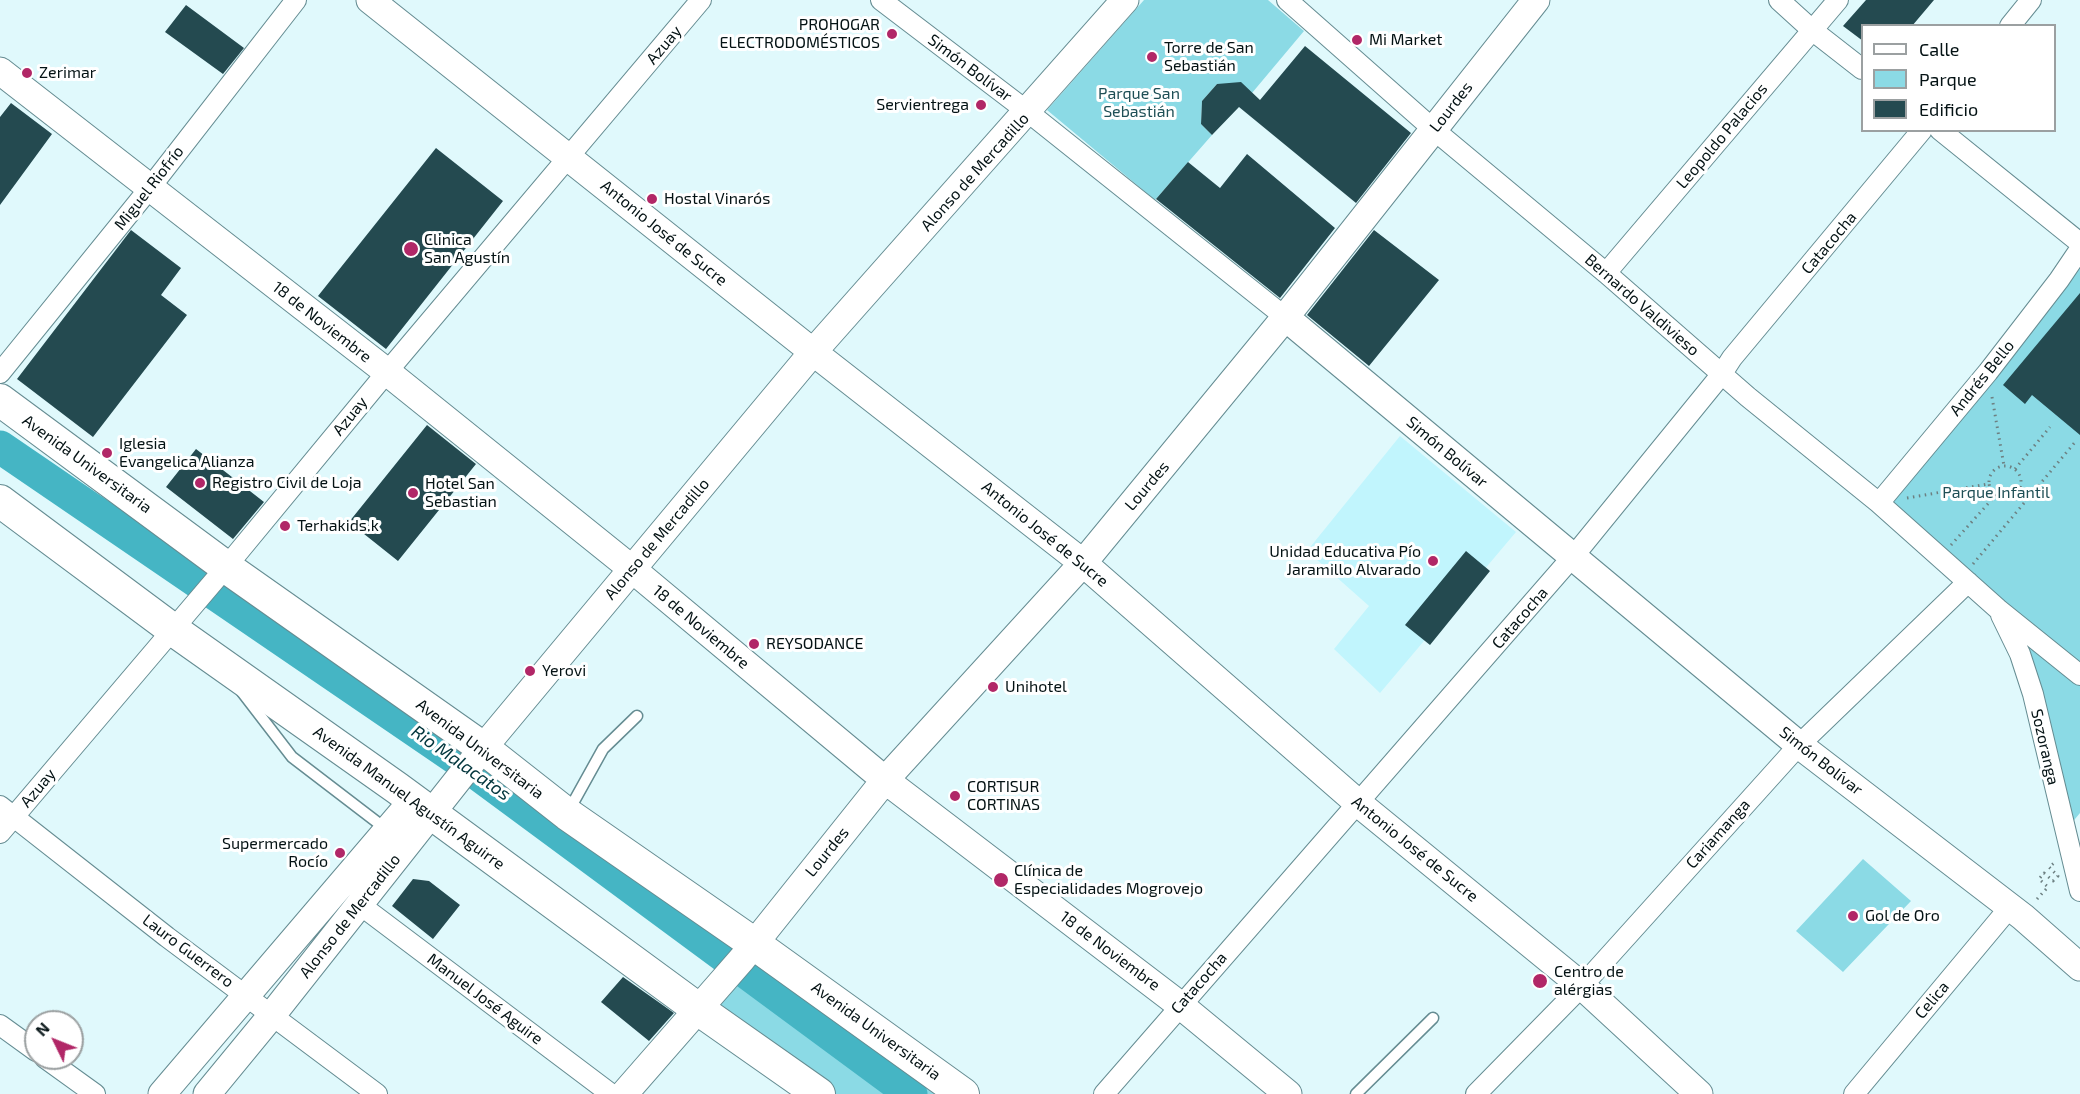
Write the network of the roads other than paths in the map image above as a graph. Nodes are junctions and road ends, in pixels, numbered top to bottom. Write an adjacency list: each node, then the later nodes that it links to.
1 (296, 0): 20 (street, Miguel Riofrío)
2 (370, 0): 19 (street, Antonio José de Sucre)
3 (701, 0): 19 (street, Azuay)
4 (881, 0): 15 (street, Simón Bolívar)
5 (1125, 0): 15 (street, Alonso de Mercadillo)
6 (1287, 0): 16 (street, Bernardo Valdivieso)
7 (1536, 0): 16 (street, Lourdes)
8 (1779, 0): 12 (street)
9 (1838, 0): 12 (street, Leopoldo Palacios)
10 (2031, 0): 11 (street)
11 (2012, 24)
12 (1812, 30): 13 (street); 23 (street, Leopoldo Palacios)
13 (1861, 67)
14 (0, 71): 20 (street, 18 de Noviembre)
15 (1028, 112): 24 (street, Simón Bolívar); 25 (street, Alonso de Mercadillo)
16 (1433, 129): 23 (street, Bernardo Valdivieso); 24 (street, Lourdes)
17 (1920, 132): 28 (street, Catacocha)
18 (1942, 132): 21 (street)
19 (569, 157): 25 (street, Antonio José de Sucre); 26 (street, Azuay)
20 (149, 189): 26 (street, 18 de Noviembre); 27 (street, Miguel Riofrío)
21 (2080, 243)
22 (2080, 249): 31 (street, Andrés Bello)
23 (1606, 273): 28 (street, Bernardo Valdivieso)
24 (1285, 317): 32 (street, Simón Bolívar); 33 (street, Lourdes)
25 (813, 352): 33 (street, Antonio José de Sucre); 34 (street, Alonso de Mercadillo)
26 (387, 372): 34 (street, 18 de Noviembre); 35 (street, Azuay)
27 (0, 373)
28 (1721, 375): 31 (street, Bernardo Valdivieso); 32 (street, Catacocha)
29 (0, 400): 35 (main road, Avenida Universitaria)
30 (0, 501): 38 (main road, Avenida Manuel Agustín Aguirre)
31 (1879, 503): 36 (street, Bernardo Valdivieso)
32 (1573, 557): 42 (street, Simón Bolívar); 45 (street, Catacocha)
33 (1083, 563): 44 (street, Lourdes); 45 (street, Antonio José de Sucre)
34 (632, 569): 43 (street, Alonso de Mercadillo); 44 (street, 18 de Noviembre)
35 (221, 573): 38 (street, Azuay); 43 (main road, Avenida Universitaria)
36 (1965, 579): 37 (street, Bernardo Valdivieso); 42 (street, Cariamanga)
37 (1998, 609): 40 (street, Bernardo Valdivieso); 52 (street, Sozoranga)
38 (176, 625): 39 (main road, Avenida Manuel Agustín Aguirre); 47 (street, Azuay)
39 (218, 661): 46 (main road, Avenida Manuel Agustín Aguirre); 49 (lane)
40 (2080, 675)
41 (637, 716): 48 (lane)
42 (1799, 745): 54 (street, Simón Bolívar); 57 (street, Cariamanga)
43 (477, 755): 46 (street, Alonso de Mercadillo); 48 (main road, Avenida Universitaria)
44 (885, 780): 55 (street, Lourdes); 60 (street, 18 de Noviembre)
45 (1358, 803): 57 (street, Antonio José de Sucre); 60 (street, Catacocha)
46 (427, 806): 49 (street, Alonso de Mercadillo); 51 (street, Alonso de Mercadillo); 59 (main road, Avenida Manuel Agustín Aguirre)
47 (7, 811): 50 (street, Azuay); 58 (street, Lauro Guerrero)
48 (567, 814): 55 (main road, Avenida Universitaria)
49 (387, 830): 51 (street, Alonso de Mercadillo)
50 (0, 833)
51 (372, 867): 53 (street, Alonso de Mercadillo); 58 (street, Alonso de Mercadillo)
52 (2080, 891)
53 (359, 904): 61 (street, Alonso de Mercadillo); 70 (street, Manuel José Aguire)
54 (2016, 912): 56 (street, Simón Bolívar); 79 (street, Celica)
55 (748, 951): 59 (street, Lourdes); 73 (main road, Avenida Universitaria)
56 (2080, 967)
57 (1582, 986): 77 (street, Cariamanga); 78 (street, Antonio José de Sucre)
58 (246, 995): 61 (street, Lauro Guerrero); 67 (street, Alonso de Mercadillo)
59 (705, 1001): 71 (street, Lourdes); 72 (main road, Avenida Manuel Agustín Aguirre)
60 (1180, 1005): 74 (street, Catacocha); 75 (street, 18 de Noviembre)
61 (272, 1015): 68 (street, Alonso de Mercadillo); 69 (street, Lauro Guerrero)
62 (1433, 1018): 76 (lane)
63 (0, 1025): 64 (street)
64 (24, 1042)
65 (62, 1070): 66 (street)
66 (95, 1094)
67 (162, 1094)
68 (207, 1094)
69 (377, 1094)
70 (611, 1094)
71 (624, 1094)
72 (819, 1094)
73 (963, 1094)
74 (1104, 1094)
75 (1288, 1094)
76 (1356, 1094)
77 (1476, 1094)
78 (1698, 1094)
79 (1854, 1094)

